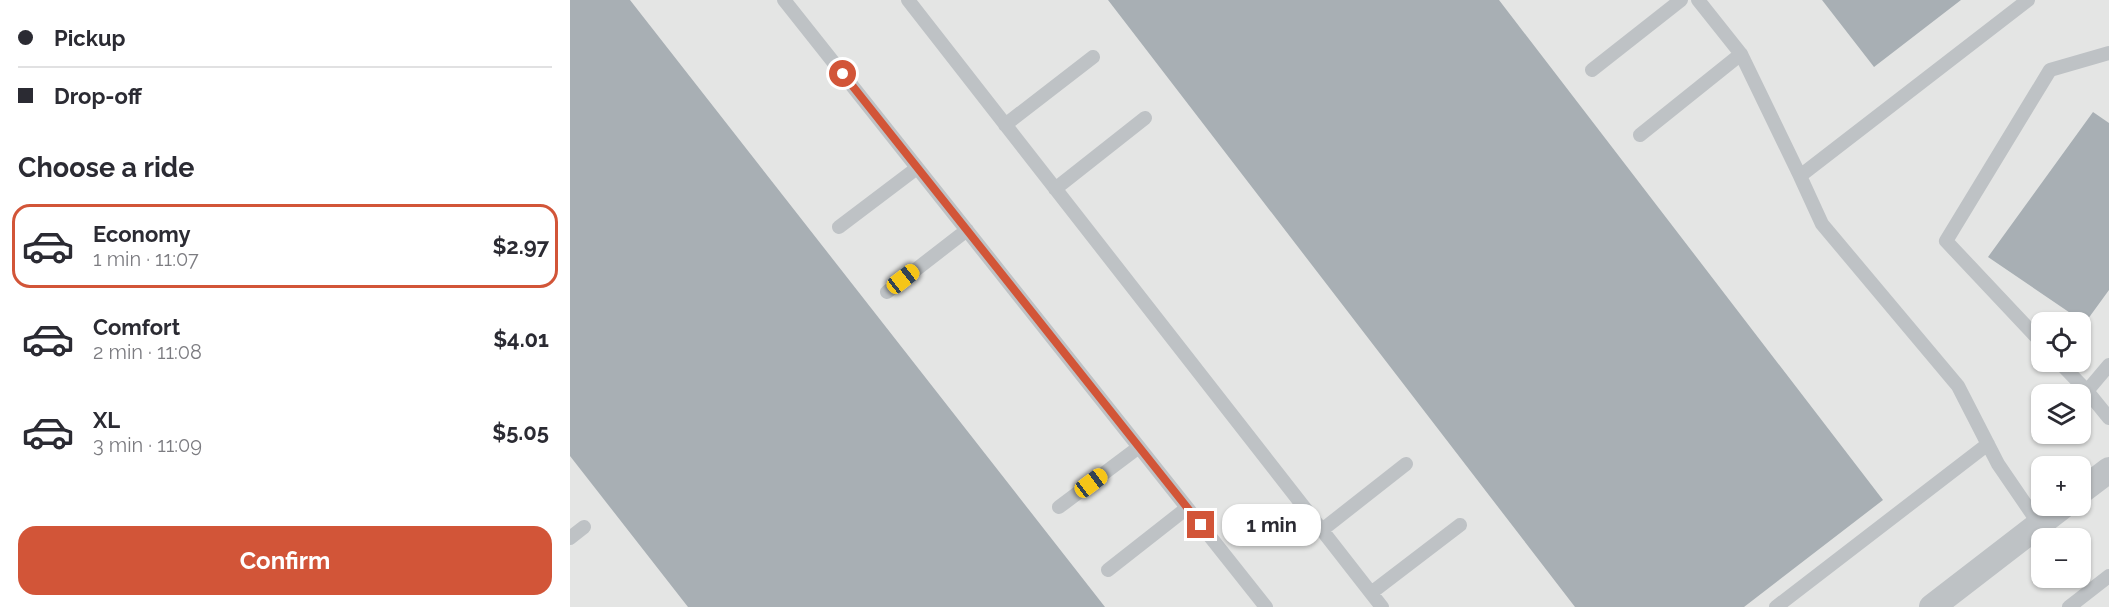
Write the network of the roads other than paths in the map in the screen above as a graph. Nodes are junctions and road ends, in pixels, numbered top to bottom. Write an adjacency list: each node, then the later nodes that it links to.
1 (784, 0): 13 (lane)
2 (908, 0): 11 (lane)
3 (1681, 0): 9 (lane)
4 (1698, 0): 7 (lane)
5 (2028, 0): 14 (lane)
6 (2109, 53): 19 (lane)
7 (1741, 54): 12 (lane); 14 (lane)
8 (1093, 57): 11 (lane)
9 (1592, 70)
10 (1145, 118): 15 (lane)
11 (1005, 124): 15 (lane)
12 (1640, 135)
13 (917, 168): 16 (lane); 17 (lane)
14 (1800, 177): 26 (lane)
15 (1055, 189): 37 (lane)
16 (840, 227)
17 (967, 230): 18 (lane); 27 (lane)
18 (887, 292)
19 (2031, 331)
20 (2109, 365): 23 (lane)
21 (2069, 372): 22 (lane)
22 (2080, 384)
23 (2091, 386)
24 (2091, 396): 25 (lane)
25 (2109, 418)
26 (1988, 444): 34 (lane); 44 (lane)
27 (1139, 447): 31 (lane); 32 (lane)
28 (1406, 464): 37 (lane)
29 (2109, 470): 30 (street)
30 (2091, 484)
31 (1059, 507)
32 (1188, 508): 39 (lane); 42 (lane)
33 (2050, 516): 34 (street)
34 (2039, 524): 45 (street)
35 (1460, 525): 41 (lane)
36 (584, 527): 38 (lane)
37 (1322, 530): 41 (lane)
38 (570, 538)
39 (1108, 570)
40 (2109, 576): 46 (lane)
41 (1371, 593): 43 (lane)
42 (1266, 607)
43 (1382, 607)
44 (1776, 607)
45 (1932, 607)
46 (2069, 607)

